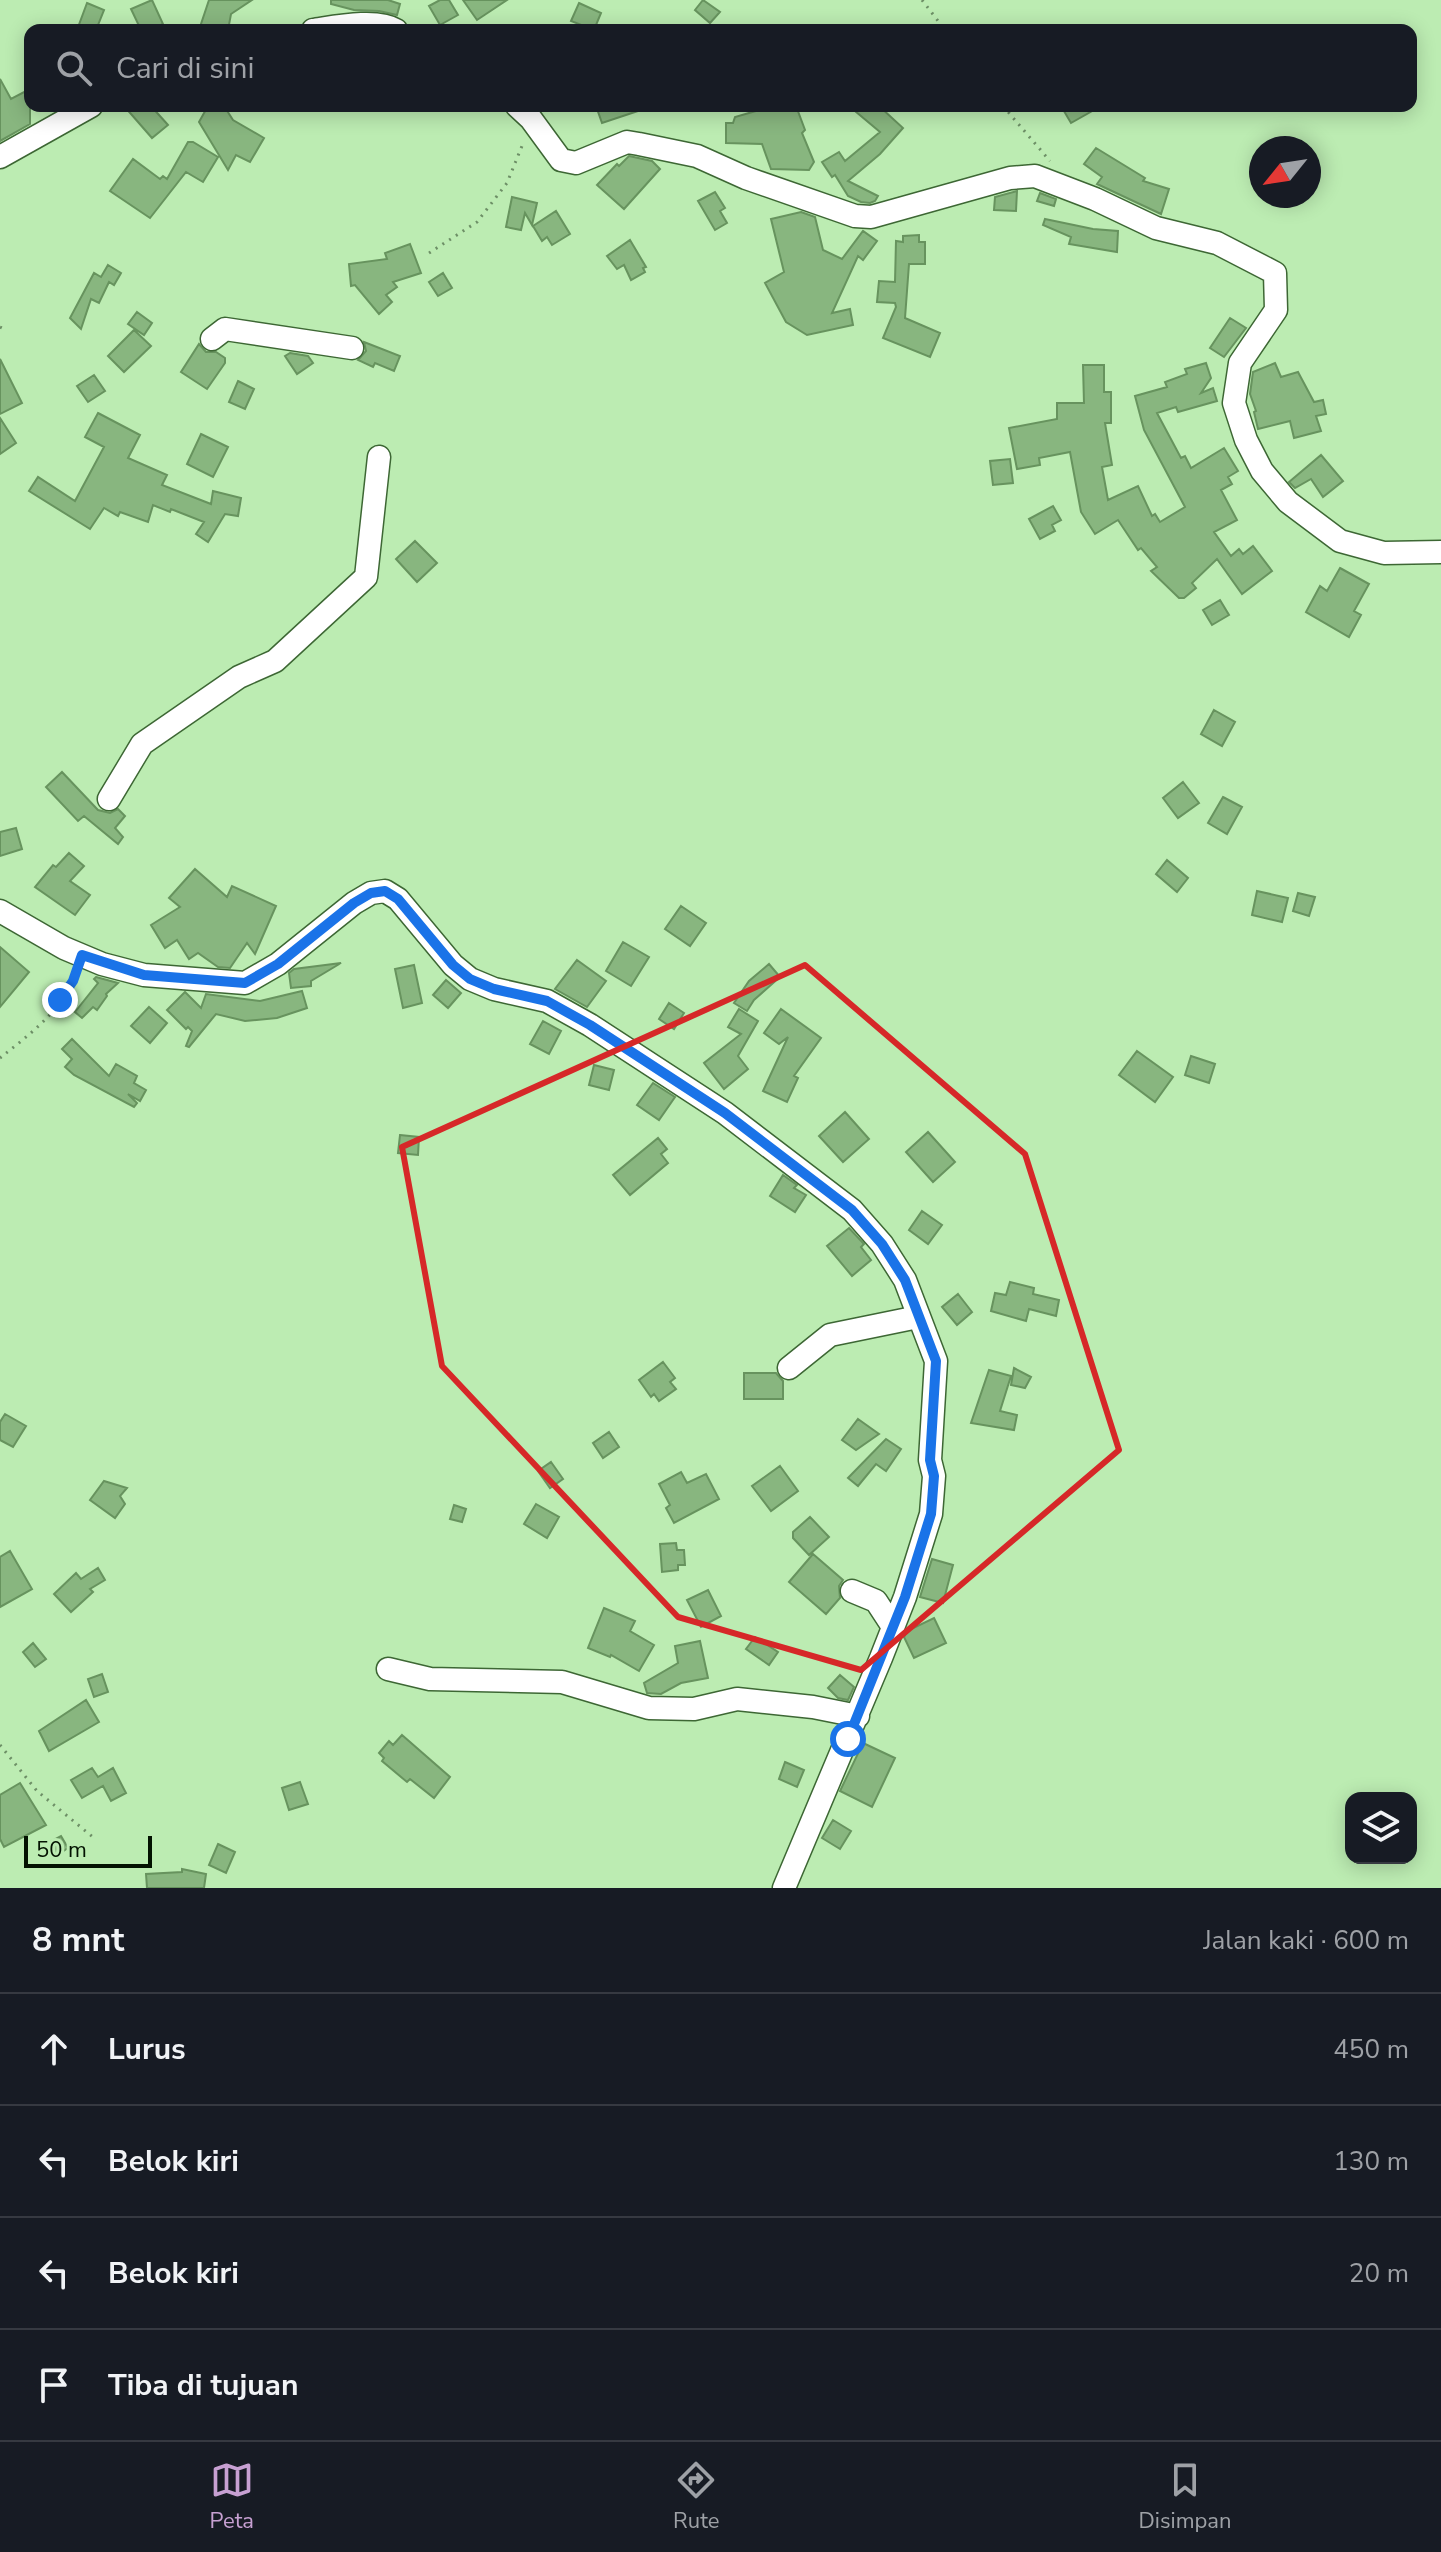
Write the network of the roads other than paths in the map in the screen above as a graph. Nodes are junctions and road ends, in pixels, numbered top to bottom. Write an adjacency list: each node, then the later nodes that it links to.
1 (80, 112): 3 (street)
2 (524, 112): 7 (street)
3 (0, 157)
4 (212, 339): 5 (street)
5 (352, 348)
6 (379, 457): 8 (street)
7 (1441, 552)
8 (109, 799)
9 (0, 911): 10 (street)
10 (918, 1317): 11 (street); 13 (street)
11 (789, 1368)
12 (852, 1591): 13 (street)
13 (893, 1627): 15 (street)
14 (388, 1669): 15 (street)
15 (858, 1716): 16 (street)
16 (784, 1888)

